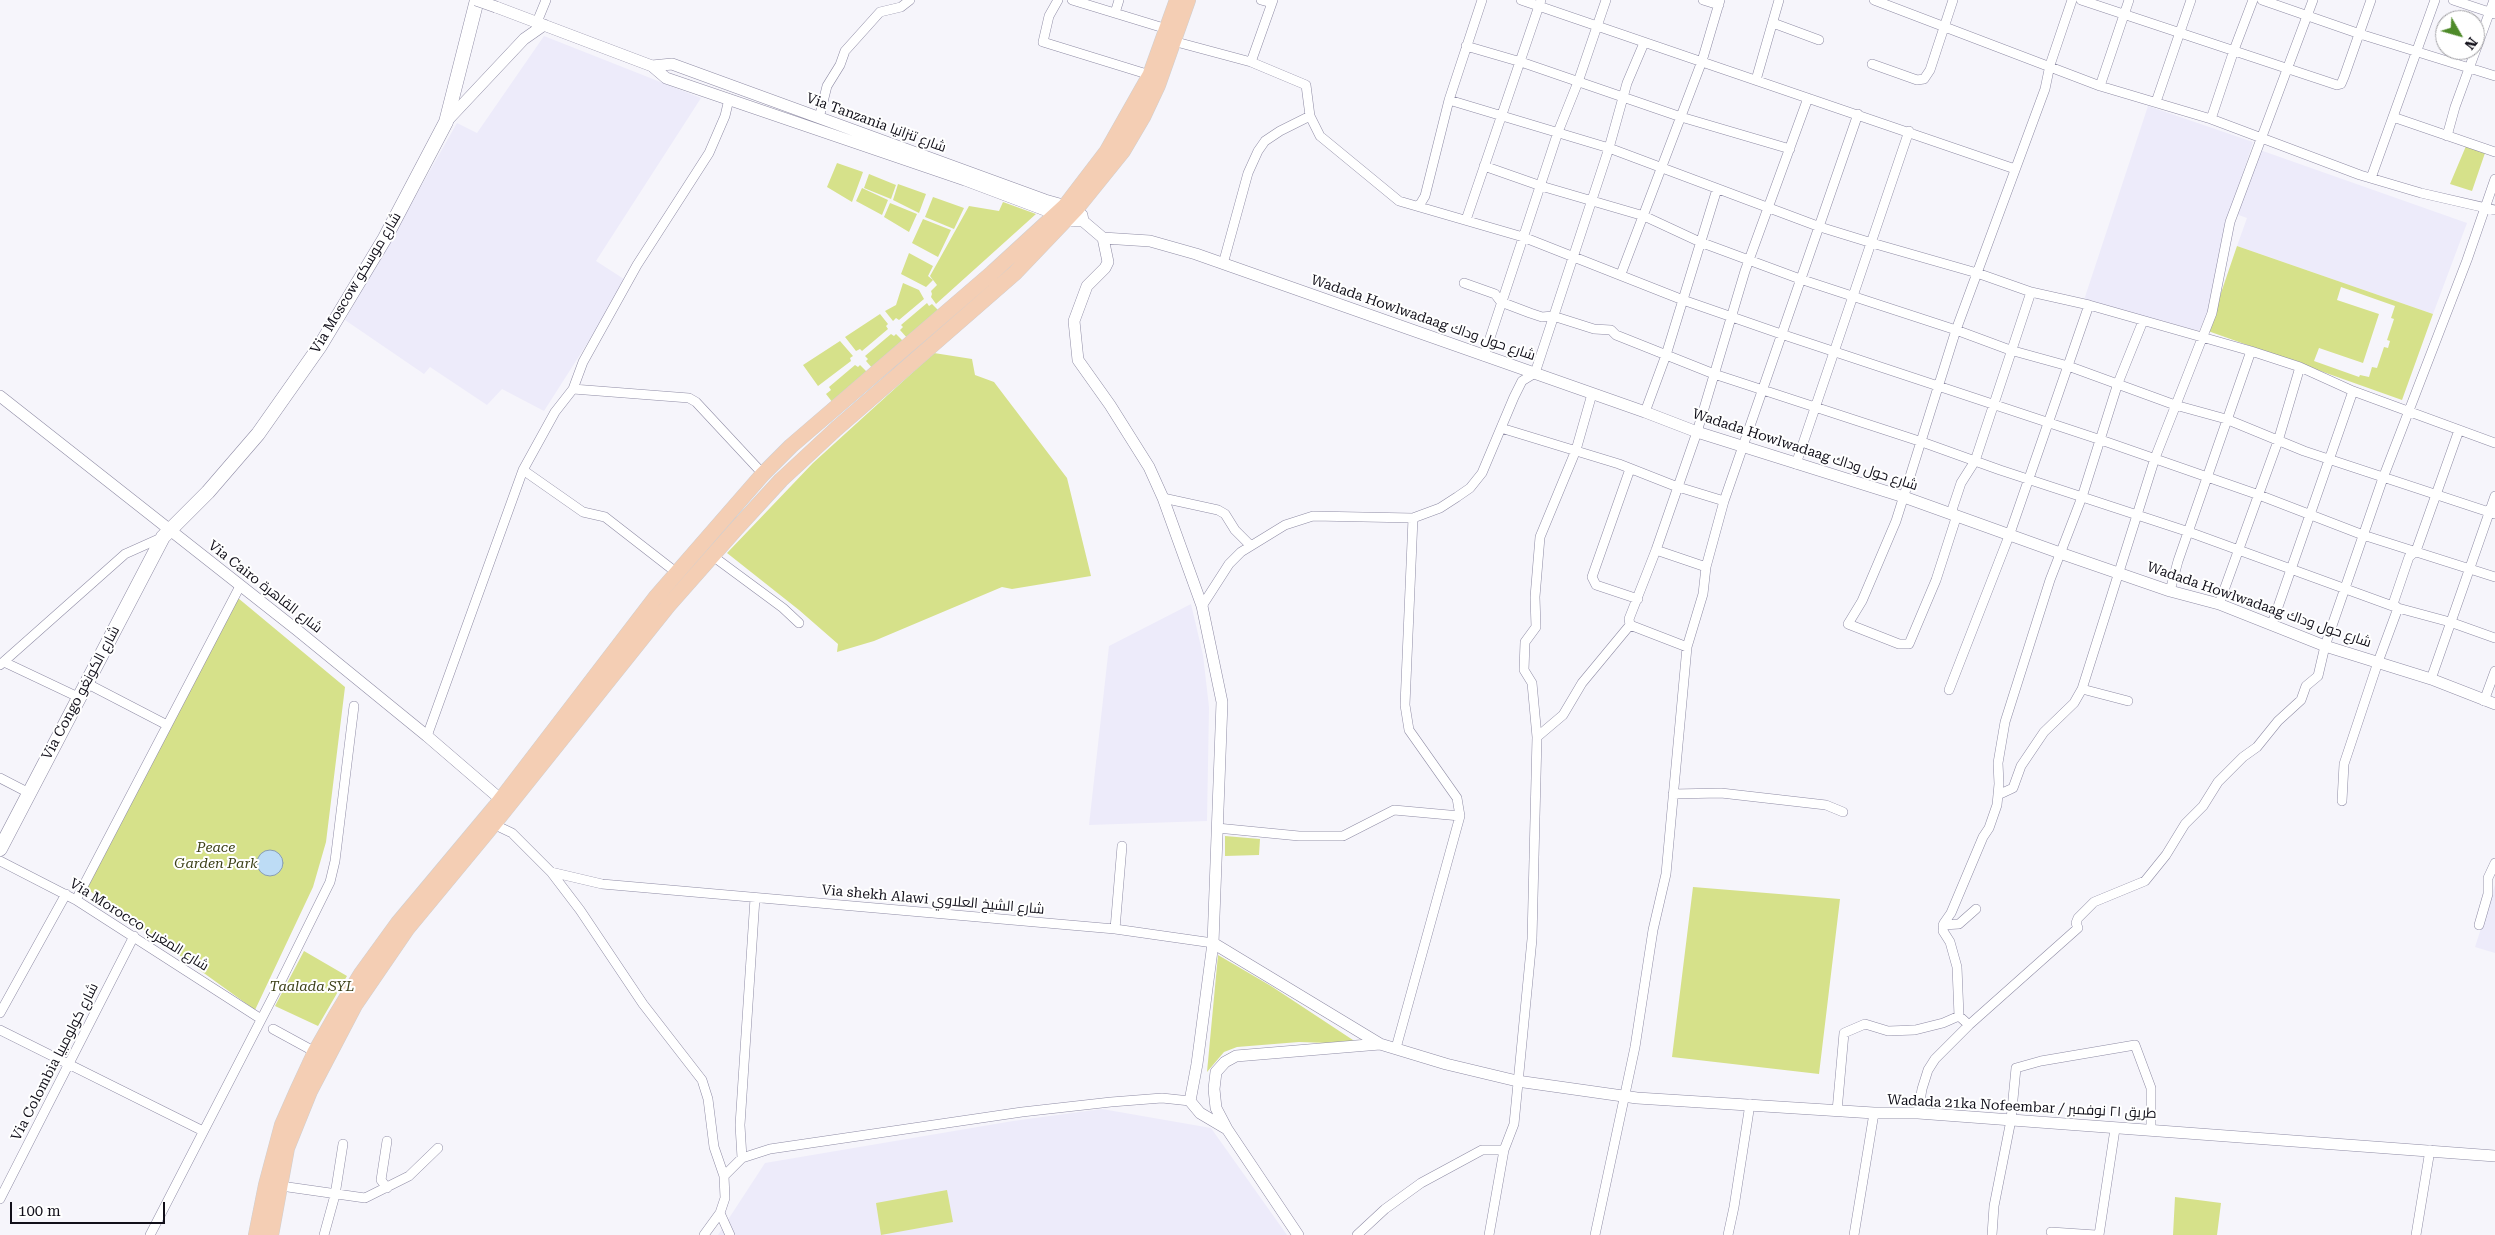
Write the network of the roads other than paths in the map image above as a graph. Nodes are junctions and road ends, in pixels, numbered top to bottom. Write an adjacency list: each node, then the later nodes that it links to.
1 (476, 0): 36 (street, Via Tanzania شارع تنزانيا, bridge); 75 (main road, Via Moscow شارع موسكو)
2 (546, 0): 36 (street)
3 (910, 0): 72 (street)
4 (1058, 0): 56 (street)
5 (1072, 0): 32 (street)
6 (1119, 0): 32 (street)
7 (1176, 0): 42 (highway)
8 (1188, 0): 42 (highway)
9 (1261, 0): 28 (street)
10 (1482, 0): 45 (street)
11 (1521, 0): 29 (street)
12 (1606, 0): 38 (street)
13 (1703, 0): 30 (street)
14 (1779, 0): 37 (street)
15 (1874, 0): 31 (street)
16 (1953, 0): 39 (street)
17 (2072, 0): 52 (street)
18 (2081, 0): 34 (street)
19 (2129, 0): 34 (street)
20 (2191, 0): 40 (street)
21 (2254, 0): 46 (street)
22 (2262, 0): 35 (street)
23 (2313, 0): 35 (street)
24 (2371, 0): 41 (street)
25 (2435, 0): 47 (street)
26 (2453, 0): 33 (street)
27 (2494, 0): 33 (street)
28 (1272, 1): 49 (street)
29 (1540, 2): 38 (street); 50 (street)
30 (1720, 3): 48 (street)
31 (1892, 3): 39 (street)
32 (1115, 13): 42 (street)
33 (2493, 13): 55 (street)
34 (2124, 14): 40 (street); 60 (street)
35 (2307, 15): 41 (street); 54 (street)
36 (540, 23): 53 (street, Via Tanzania شارع تنزانيا); 75 (street)
37 (1772, 23): 43 (street); 58 (street)
38 (1597, 27): 44 (street); 59 (street)
39 (1944, 27): 51 (street); 52 (street)
40 (2179, 33): 46 (street); 65 (street)
41 (2360, 34): 47 (street); 54 (street)
42 (1168, 36): 49 (street); 56 (highway); 95 (highway)
43 (1819, 40)
44 (1644, 43): 48 (street); 61 (street)
45 (1466, 46): 50 (street); 64 (street)
46 (2234, 50): 54 (street); 73 (street)
47 (2416, 51): 55 (street); 71 (street)
48 (1702, 61): 58 (street); 70 (street)
49 (1251, 62): 69 (street)
50 (1521, 62): 59 (street); 67 (street)
51 (1872, 64)
52 (2050, 65): 60 (street); 85 (street)
53 (652, 66): 63 (street, Via Tanzania شارع تنزانيا); 66 (street, Via Tanzania شارع تنزانيا)
54 (2287, 68): 79 (street)
55 (2469, 68): 57 (street); 78 (street)
56 (1150, 75): 95 (highway)
57 (2495, 76)
58 (1756, 80): 62 (street)
59 (1578, 82): 61 (street); 77 (street)
60 (2100, 86): 65 (street)
61 (1625, 96): 70 (street); 80 (street)
62 (1808, 98): 68 (street); 81 (street)
63 (729, 99): 74 (street, Via Tanzania شارع تنزانيا); 133 (street)
64 (1450, 100): 67 (street); 91 (street)
65 (2156, 102): 73 (street)
66 (793, 108): 72 (street, Via Tanzania شارع تنزانيا); 74 (street)
67 (1502, 114): 77 (street); 83 (street)
68 (1858, 114): 76 (street); 98 (street)
69 (1310, 116): 91 (street); 105 (street)
70 (1681, 117): 81 (street); 84 (street)
71 (2393, 117): 78 (street); 86 (street)
72 (819, 118): 95 (street, Via Tanzania شارع تنزانيا)
73 (2211, 119): 79 (street)
74 (788, 120): 95 (street, Via Tanzania شارع تنزانيا)
75 (446, 122): 180 (main road, Via Moscow شارع موسكو)
76 (1909, 131): 85 (street); 102 (street)
77 (1558, 132): 80 (street); 88 (street)
78 (2447, 136): 82 (street)
79 (2260, 139): 86 (street); 121 (street)
80 (1609, 148): 84 (street); 90 (street)
81 (1790, 149): 92 (street)
82 (2495, 152)
83 (1484, 166): 88 (street); 97 (street)
84 (1663, 167): 89 (street); 96 (street)
85 (2015, 169): 106 (street)
86 (2371, 178): 93 (street)
87 (2495, 179): 93 (street)
88 (1541, 186): 90 (street); 99 (street)
89 (1717, 188): 92 (street); 101 (street)
90 (1592, 200): 96 (street); 103 (street)
91 (1419, 206): 97 (street)
92 (1768, 208): 98 (street); 104 (street)
93 (2485, 208): 94 (street); 141 (street)
94 (2495, 210)
95 (1070, 213): 100 (street, Via Tanzania شارع تنزانيا); 118 (highway)
96 (1644, 216): 101 (street); 107 (street)
97 (1466, 220): 99 (street)
98 (1820, 227): 102 (street); 108 (street)
99 (1523, 237): 103 (street); 113 (street)
100 (1102, 238): 105 (street, Wadada Howlwadaag شارع حول وداك); 170 (street)
101 (1700, 242): 104 (street); 112 (street)
102 (1872, 243): 106 (street); 111 (street)
103 (1572, 256): 107 (street); 115 (street)
104 (1750, 260): 108 (street); 116 (street)
105 (1223, 264): 126 (street, Wadada Howlwadaag شارع حول وداك)
106 (1977, 273): 110 (street); 119 (street)
107 (1621, 274): 112 (street)
108 (1800, 279): 111 (street); 120 (street)
109 (1464, 283): 113 (street)
110 (2031, 292): 114 (street); 122 (street)
111 (1854, 296): 119 (street); 124 (street)
112 (1683, 300): 116 (street); 125 (street)
113 (1502, 302): 115 (street); 126 (street)
114 (2089, 305): 117 (street); 127 (street)
115 (1553, 316): 125 (street); 129 (street)
116 (1732, 317): 120 (street); 130 (street)
117 (2144, 322): 121 (street); 131 (street)
118 (944, 324): 160 (highway); 178 (highway)
119 (1956, 330): 122 (street); 132 (street)
120 (1782, 334): 124 (street); 134 (street)
121 (2201, 335): 123 (street); 139 (street)
122 (2010, 350): 127 (street); 138 (street)
123 (2251, 350): 128 (street); 143 (street)
124 (1836, 351): 132 (street); 140 (street)
125 (1666, 355): 130 (street); 142 (street)
126 (1484, 356): 129 (street, Wadada Howlwadaag شارع حول وداك)
127 (2068, 366): 131 (street); 144 (street)
128 (2300, 367): 135 (street); 149 (street)
129 (1535, 373): 136 (street, Wadada Howlwadaag شارع حول وداك); 145 (street)
130 (1714, 374): 134 (street); 147 (street)
131 (2118, 383): 139 (street); 148 (street)
132 (1939, 385): 138 (street); 150 (street)
133 (573, 389): 159 (street); 160 (street)
134 (1762, 390): 140 (street); 152 (street)
135 (2354, 391): 141 (street); 155 (street)
136 (1592, 394): 142 (street, Wadada Howlwadaag شارع حول وداك); 153 (street)
137 (0, 396): 180 (street, Via Cairo شارع القاهرة)
138 (1993, 403): 144 (street); 156 (street)
139 (2175, 405): 143 (street); 154 (street)
140 (1815, 408): 150 (street); 157 (street)
141 (2408, 410): 146 (street); 162 (street)
142 (1645, 412): 147 (street, Wadada Howlwadaag شارع حول وداك)
143 (2226, 418): 149 (street); 161 (street)
144 (2048, 423): 148 (street); 163 (street)
145 (1502, 428): 153 (street); 175 (street)
146 (2459, 430): 151 (street); 166 (street)
147 (1696, 432): 152 (street, Wadada Howlwadaag شارع حول وداك); 164 (street)
148 (2101, 440): 154 (street); 169 (street)
149 (2278, 441): 155 (street); 165 (street)
150 (1922, 442): 156 (street); 168 (street)
151 (2495, 443)
152 (1744, 447): 157 (street, Wadada Howlwadaag شارع حول وداك); 171 (street)
153 (1576, 450): 158 (street); 222 (street)
154 (2155, 458): 161 (street); 174 (street)
155 (2328, 459): 162 (street); 173 (street)
156 (1974, 461): 163 (street); 176 (street)
157 (1796, 464): 168 (street, Wadada Howlwadaag شارع حول وداك)
158 (1630, 468): 164 (street); 198 (street)
159 (523, 470): 193 (street); 221 (street)
160 (762, 474): 177 (highway)
161 (2207, 476): 165 (street); 179 (street)
162 (2383, 478): 166 (street); 181 (street)
163 (2030, 479): 169 (street); 182 (street)
164 (1678, 487): 171 (street); 184 (street)
165 (2259, 495): 173 (street); 185 (street)
166 (2436, 496): 172 (street); 186 (street)
167 (2495, 496): 172 (street)
168 (1904, 497): 176 (street, Wadada Howlwadaag شارع حول وداك); 176 (street)
169 (2082, 497): 174 (street); 187 (street)
170 (1163, 498): 183 (street); 200 (street)
171 (1724, 501): 189 (street)
172 (2492, 513): 191 (street)
173 (2310, 514): 181 (street); 190 (street)
174 (2138, 515): 179 (street); 192 (street)
175 (1412, 518): 183 (street); 230 (street)
176 (1956, 518): 182 (street, Wadada Howlwadaag شارع حول وداك)
177 (719, 522): 178 (highway); 193 (highway)
178 (736, 529): 188 (highway)
179 (2189, 532): 185 (street); 197 (street)
180 (167, 534): 195 (street, Via Cairo شارع القاهرة); 210 (street); 213 (main road, Via Congo شارع الكونغو)
181 (2363, 535): 186 (street); 196 (street)
182 (2010, 536): 187 (street, Wadada Howlwadaag شارع حول وداك); 215 (street)
183 (1250, 545): 200 (street)
184 (1656, 550): 189 (street); 198 (street)
185 (2239, 550): 190 (street); 199 (street)
186 (2416, 551): 191 (street); 201 (street)
187 (2060, 553): 192 (street, Wadada Howlwadaag شارع حول وداك); 226 (street)
188 (714, 557): 202 (street); 228 (highway)
189 (1706, 567): 208 (street)
190 (2291, 568): 196 (street); 204 (street)
191 (2470, 568): 194 (street); 203 (street)
192 (2118, 572): 197 (street, Wadada Howlwadaag شارع حول وداك); 214 (street)
193 (677, 573): 228 (highway)
194 (2495, 577)
195 (240, 586): 220 (street); 221 (street, Via Cairo شارع القاهرة)
196 (2345, 587): 201 (street); 207 (street)
197 (2170, 591): 199 (street, Wadada Howlwadaag شارع حول وداك)
198 (1638, 599): 205 (street)
199 (2219, 604): 204 (street, Wadada Howlwadaag شارع حول وداك)
200 (1202, 606): 232 (street)
201 (2398, 608): 203 (street); 209 (street)
202 (799, 622)
203 (2450, 622): 206 (street); 212 (street)
204 (2272, 624): 207 (street, Wadada Howlwadaag شارع حول وداك)
205 (1630, 625): 208 (street); 222 (street)
206 (2495, 638)
207 (2325, 646): 209 (street, Wadada Howlwadaag شارع حول وداك); 251 (street)
208 (1687, 647): 225 (street)
209 (2378, 662): 212 (street, Wadada Howlwadaag شارع حول وداك); 227 (street)
210 (2, 663): 216 (street)
211 (2495, 671): 218 (street)
212 (2431, 679): 218 (street, Wadada Howlwadaag شارع حول وداك)
213 (86, 683): 216 (main road, Via Congo شارع الكونغو); 220 (street)
214 (2082, 689): 217 (street); 226 (street)
215 (1949, 690)
216 (78, 697): 224 (main road, Via Congo شارع الكونغو)
217 (2128, 701)
218 (2490, 703)
219 (354, 706): 250 (street)
220 (167, 725): 241 (street)
221 (427, 736): 228 (street, Via Cairo شارع القاهرة)
222 (1537, 737): 258 (street)
223 (0, 778): 224 (street)
224 (29, 793): 235 (main road, Via Congo شارع الكونغو)
225 (1673, 794): 229 (street); 259 (street)
226 (1998, 795): 243 (street)
227 (2342, 801)
228 (502, 806): 231 (highway); 233 (street, Via Cairo شارع القاهرة)
229 (1843, 812)
230 (1460, 816): 232 (street); 255 (street)
231 (489, 822): 233 (street, Via Cairo شارع القاهرة); 256 (highway)
232 (1217, 828): 247 (street)
233 (512, 833): 238 (street, Via Cairo شارع القاهرة)
234 (1122, 846): 245 (street)
235 (0, 849)
236 (0, 861): 239 (street, Via Morocco شارع المغرب)
237 (2495, 863): 244 (street)
238 (551, 872): 240 (street, Via shekh Alawi شارع الشيخ العلاوي); 277 (street, Via Cairo شارع القاهرة)
239 (66, 894): 241 (street, Via Morocco شارع المغرب); 248 (street)
240 (754, 898): 245 (street, Via shekh Alawi شارع الشيخ العلاوي); 276 (street)
241 (76, 900): 246 (street, Via Morocco شارع المغرب)
242 (1976, 909): 243 (street)
243 (1943, 925): 249 (street)
244 (2478, 925)
245 (1115, 929): 247 (street, Via shekh Alawi شارع الشيخ العلاوي)
246 (134, 936): 250 (street, Via Morocco شارع المغرب); 257 (street, Via Colombia شارع كولومبيا)
247 (1213, 943): 254 (street); 260 (street)
248 (0, 1013)
249 (1959, 1016): 251 (street); 262 (street)
250 (261, 1019): 269 (street)
251 (1968, 1026): 263 (street)
252 (273, 1029): 256 (street)
253 (0, 1030): 257 (street)
254 (1380, 1044): 255 (street, Wadada 21ka Nofeembar / طريق ٢١ نوفمبر); 266 (street)
255 (1396, 1048): 258 (street, Wadada 21ka Nofeembar / طريق ٢١ نوفمبر)
256 (321, 1055): 278 (highway)
257 (69, 1063): 269 (street); 281 (street, Via Colombia شارع كولومبيا)
258 (1518, 1081): 259 (street, Wadada 21ka Nofeembar / طريق ٢١ نوفمبر); 273 (street)
259 (1624, 1096): 261 (street, Wadada 21ka Nofeembar / طريق ٢١ نوفمبر); 293 (street)
260 (1190, 1101): 266 (street); 276 (street)
261 (1750, 1104): 262 (street, Wadada 21ka Nofeembar / طريق ٢١ نوفمبر); 294 (street)
262 (1837, 1111): 264 (street, Wadada 21ka Nofeembar / طريق ٢١ نوفمبر)
263 (1918, 1113): 264 (street, Wadada 21ka Nofeembar / طريق ٢١ نوفمبر); 265 (street, Wadada 21ka Nofeembar / طريق ٢١ نوفمبر)
264 (1874, 1114): 295 (street)
265 (2012, 1120): 267 (street, Wadada 21ka Nofeembar / طريق ٢١ نوفمبر); 268 (street); 296 (street)
266 (1227, 1129): 290 (street)
267 (2115, 1129): 268 (street, Wadada 21ka Nofeembar / طريق ٢١ نوفمبر); 297 (street)
268 (2152, 1130): 274 (street, Wadada 21ka Nofeembar / طريق ٢١ نوفمبر)
269 (203, 1131): 284 (street)
270 (387, 1141): 279 (street)
271 (343, 1144): 280 (street)
272 (438, 1148): 279 (street)
273 (1504, 1150): 291 (street); 292 (street)
274 (2430, 1150): 275 (street, Wadada 21ka Nofeembar / طريق ٢١ نوفمبر); 298 (street)
275 (2495, 1156)
276 (742, 1158): 277 (street)
277 (724, 1176): 282 (street, Via Cairo شارع القاهرة)
278 (273, 1186): 280 (street); 285 (highway); 286 (highway)
279 (387, 1188): 280 (street)
280 (335, 1195): 287 (street)
281 (0, 1199)
282 (720, 1212): 288 (street); 289 (street)
283 (2051, 1232): 297 (street)
284 (150, 1235)
285 (256, 1235)
286 (270, 1235)
287 (324, 1235)
288 (704, 1235)
289 (730, 1235)
290 (1298, 1235)
291 (1357, 1235)
292 (1489, 1235)
293 (1595, 1235)
294 (1728, 1235)
295 (1854, 1235)
296 (1992, 1235)
297 (2097, 1235)
298 (2416, 1235)

